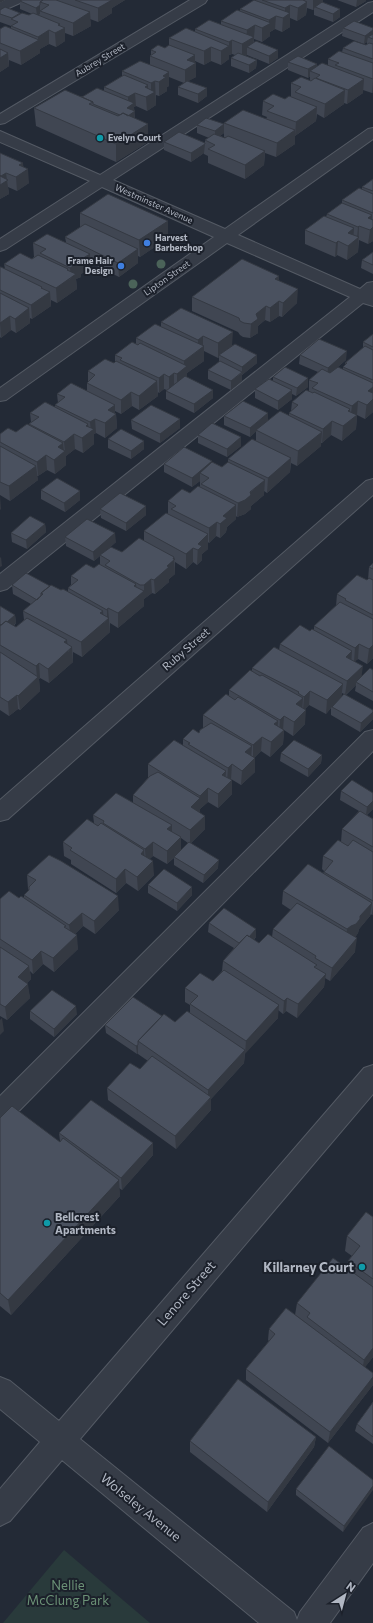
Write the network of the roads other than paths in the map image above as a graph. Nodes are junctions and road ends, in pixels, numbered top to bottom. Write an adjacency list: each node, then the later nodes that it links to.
1 (15, 0): 4 (street)
2 (200, 0): 5 (street, Aubrey Street)
3 (373, 6): 8 (street)
4 (0, 8)
5 (0, 120)
6 (373, 132): 9 (street, Lipton Street)
7 (0, 136): 8 (street, Westminster Avenue)
8 (102, 181): 9 (street, Westminster Avenue); 10 (street)
9 (227, 236): 11 (street, Westminster Avenue); 12 (street, Lipton Street)
10 (0, 246)
11 (369, 295): 14 (street)
12 (0, 396)
13 (373, 485): 16 (street, Ruby Street)
14 (0, 584)
15 (373, 738): 18 (street)
16 (0, 813)
17 (373, 1076): 20 (street, Lenore Street)
18 (0, 1113)
19 (0, 1390): 20 (street, Wolseley Avenue)
20 (60, 1440): 21 (street, Lenore Street); 23 (street, Wolseley Avenue)
21 (0, 1511)
22 (373, 1538): 24 (street)
23 (283, 1623)
24 (311, 1623)

